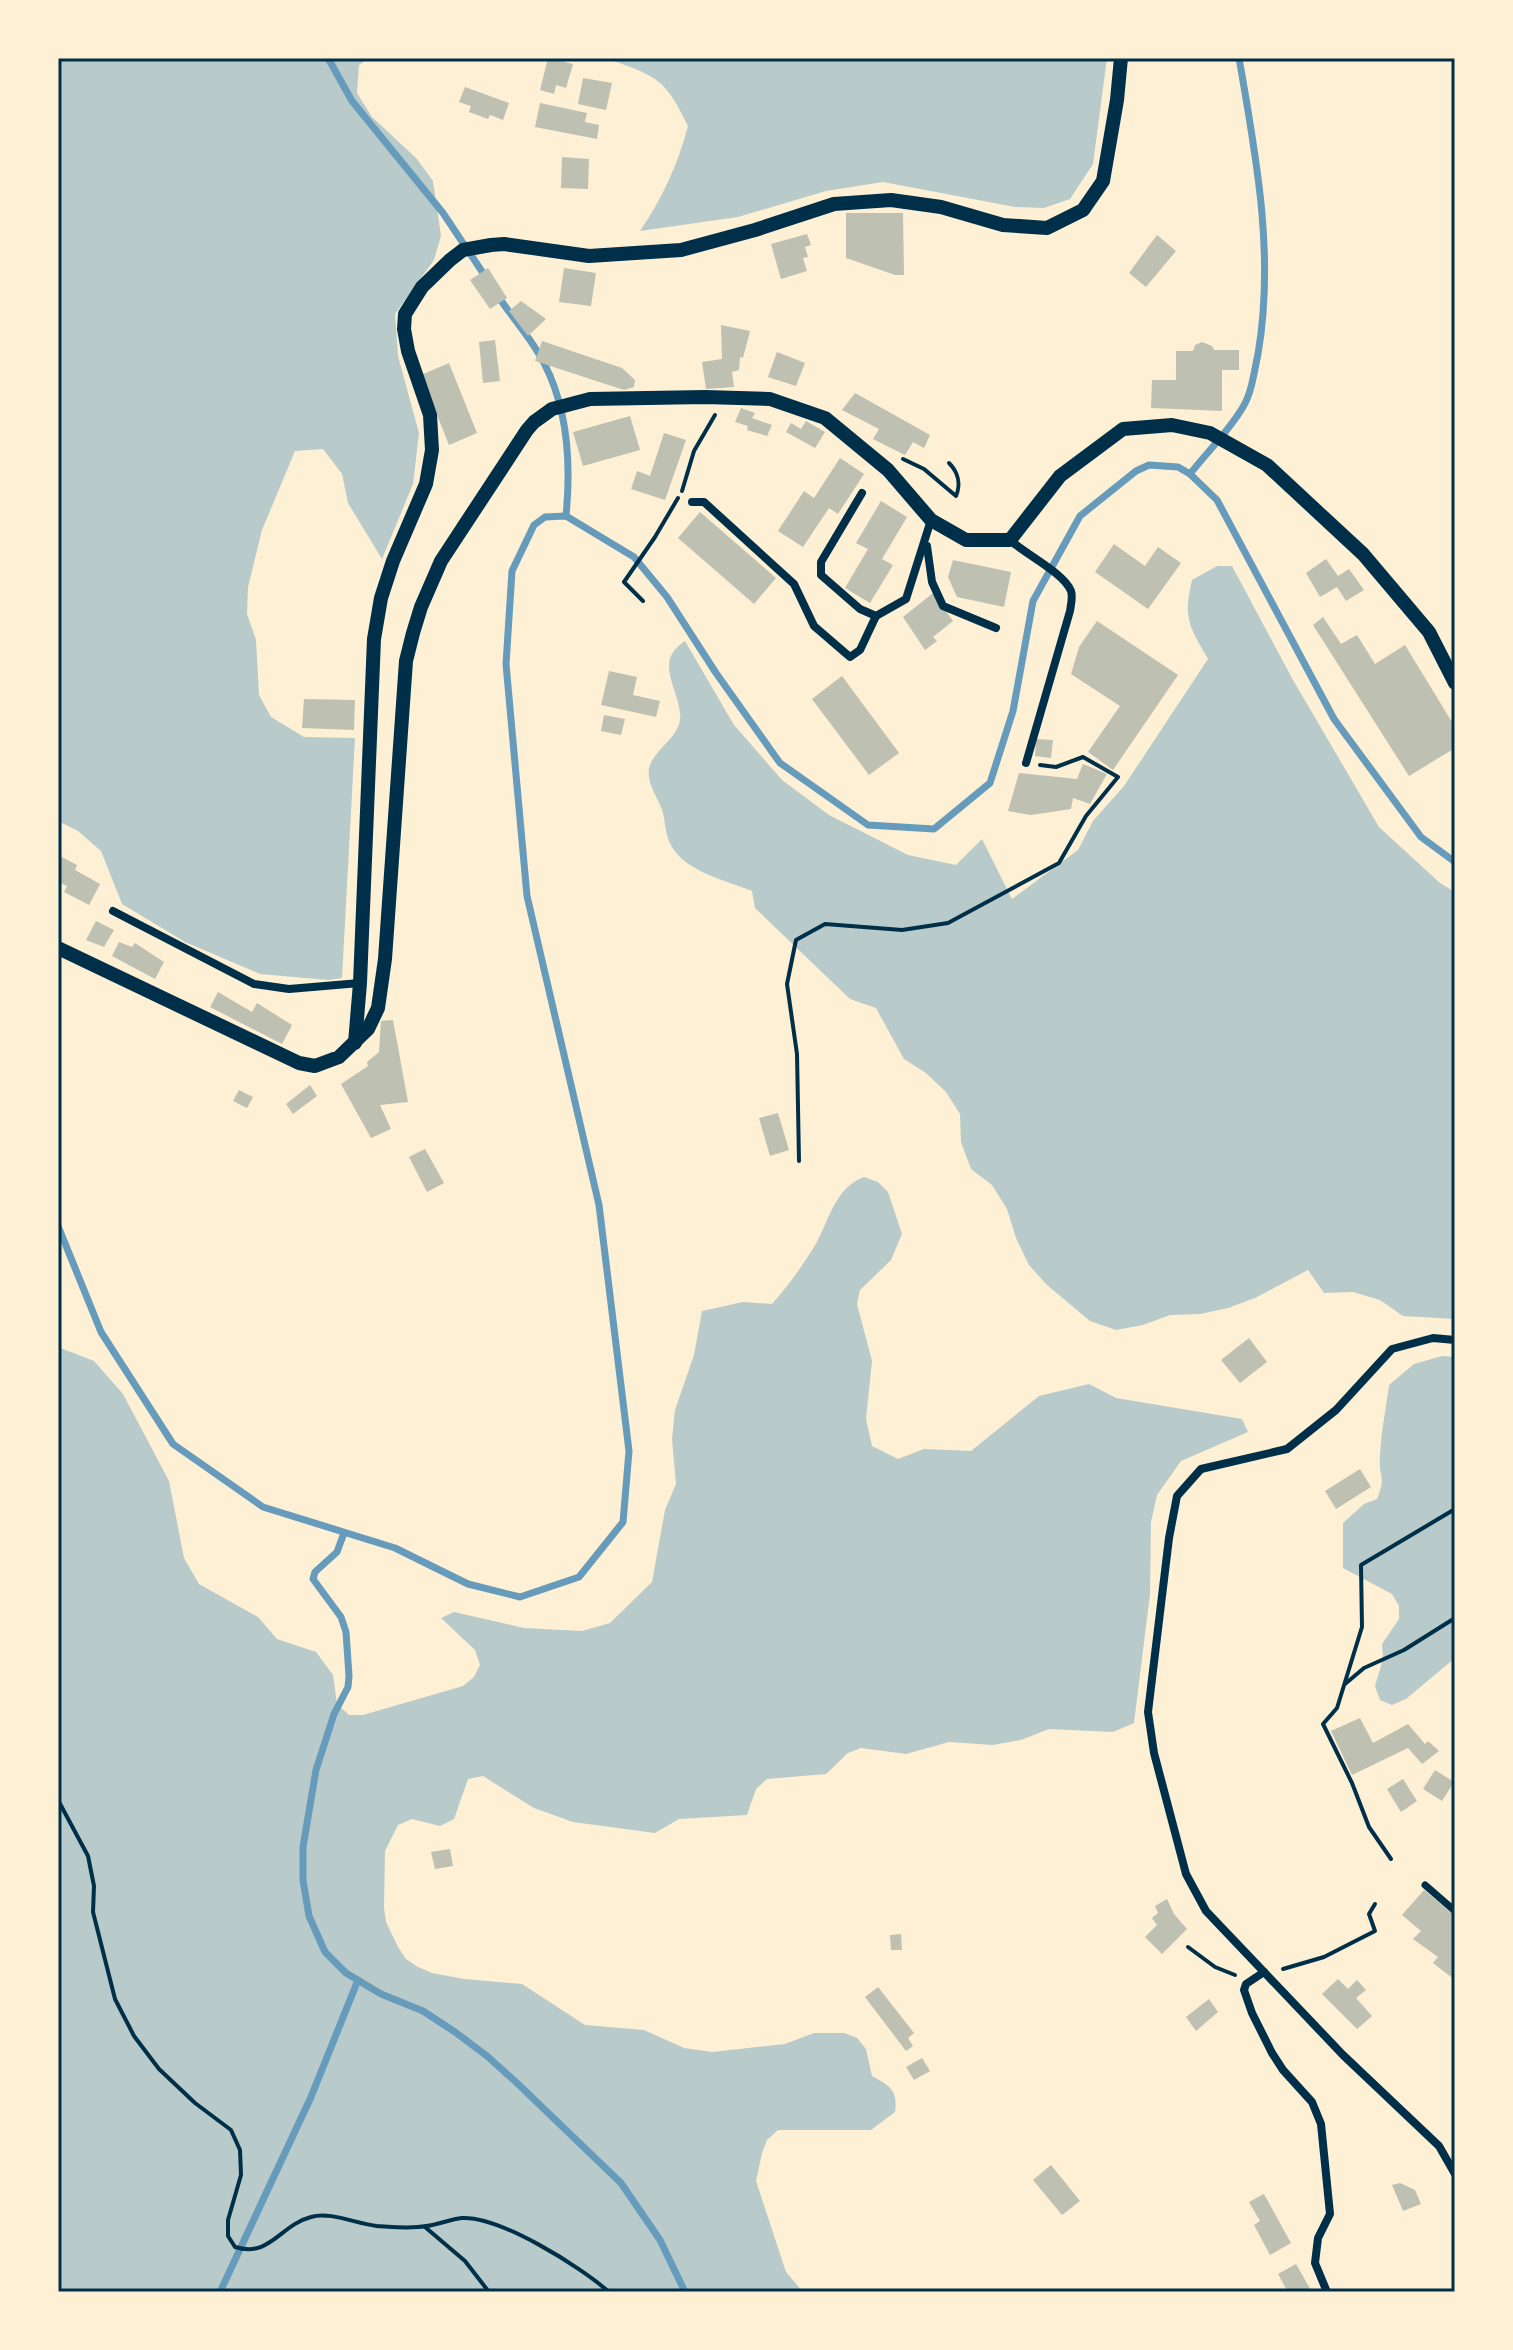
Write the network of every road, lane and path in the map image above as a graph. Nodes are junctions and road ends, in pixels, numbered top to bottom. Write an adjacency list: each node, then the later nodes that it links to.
1 (1121, 58): 17 (street)
2 (705, 397): 7 (street); 10 (path); 18 (street)
3 (895, 455): 4 (path)
4 (949, 463)
5 (862, 493): 11 (street)
6 (692, 502): 11 (street)
7 (931, 520): 8 (street); 9 (street)
8 (1010, 540): 13 (street); 14 (street)
9 (926, 541): 11 (street); 12 (street)
10 (643, 601)
11 (876, 616)
12 (996, 628)
13 (1455, 683)
14 (1026, 763): 19 (path)
15 (113, 911): 17 (street)
16 (58, 948): 18 (street)
17 (360, 983): 18 (street)
18 (355, 1043)
19 (799, 1161)
20 (1455, 1340): 30 (street)
21 (1455, 1509): 23 (path)
22 (1455, 1618): 23 (path)
23 (1343, 1686): 25 (path)
24 (58, 1800): 33 (path)
25 (1391, 1859)
26 (1425, 1885): 28 (street)
27 (1375, 1904): 30 (path)
28 (1455, 1911)
29 (1188, 1947): 31 (path)
30 (1261, 1968): 31 (street); 32 (street)
31 (1246, 1984): 36 (street)
32 (1455, 2174)
33 (425, 2227): 34 (path); 35 (path)
34 (489, 2292)
35 (609, 2292)
36 (1327, 2292)

